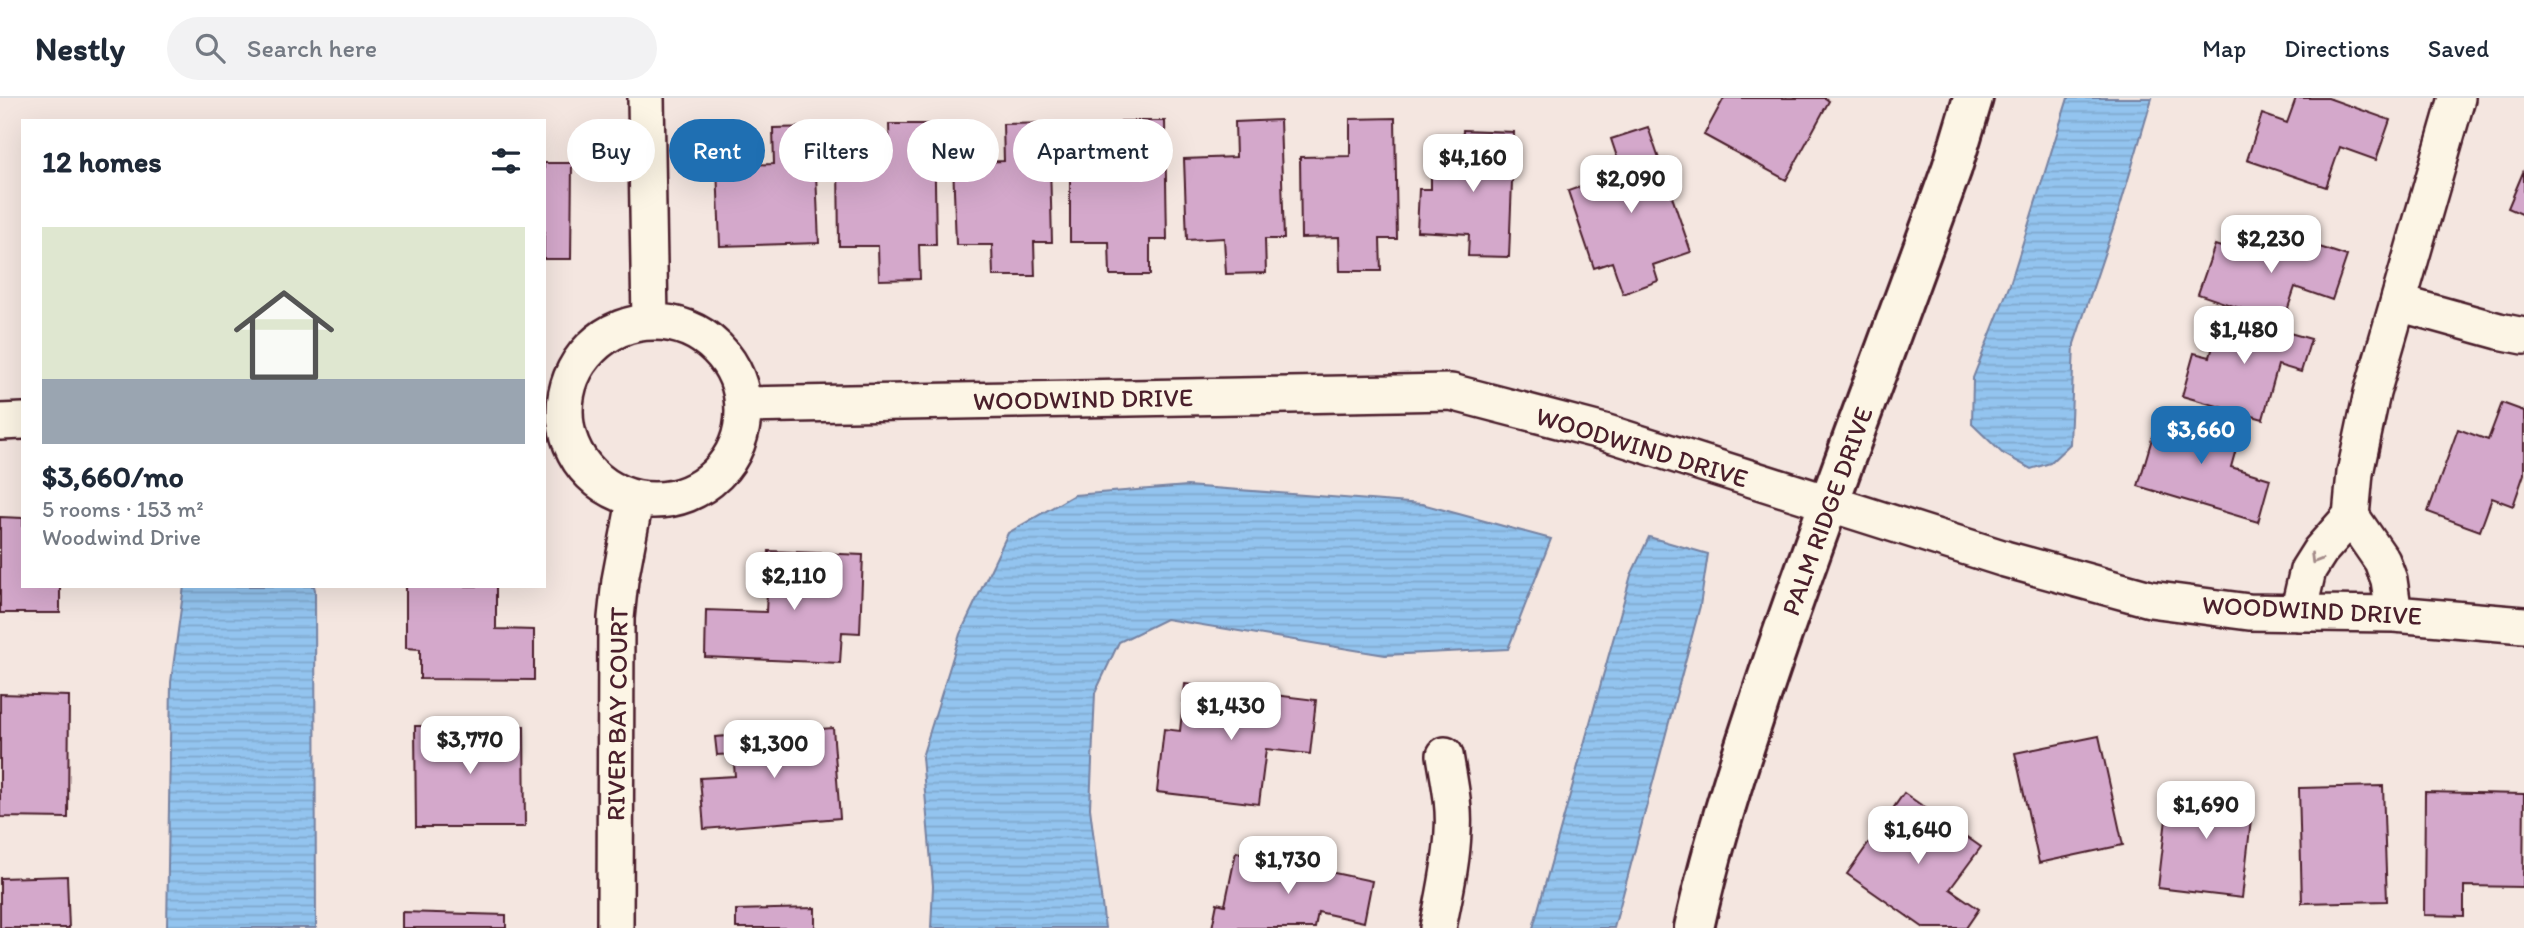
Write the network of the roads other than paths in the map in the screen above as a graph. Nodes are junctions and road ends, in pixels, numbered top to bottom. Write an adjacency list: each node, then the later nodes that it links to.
1 (646, 98): 5 (street)
2 (1973, 98): 12 (street, PALM RIDGE DRIVE)
3 (2457, 98): 4 (street)
4 (2398, 303): 6 (street); 13 (street)
5 (650, 321): 7 (street); 8 (street)
6 (2524, 335)
7 (744, 405): 11 (street); 12 (street, WOODWIND DRIVE)
8 (554, 411): 11 (street)
9 (21, 421): 10 (street)
10 (0, 422)
11 (635, 501): 18 (street, RIVER BAY COURT)
12 (1829, 502): 14 (street, WOODWIND DRIVE); 20 (street, PALM RIDGE DRIVE)
13 (2351, 516): 14 (street, one-way to 14); 15 (street)
14 (2298, 613): 15 (street, WOODWIND DRIVE)
15 (2394, 614): 16 (street, WOODWIND DRIVE)
16 (2524, 625)
17 (1445, 755): 19 (street)
18 (615, 928)
19 (1438, 928)
20 (1694, 928)

